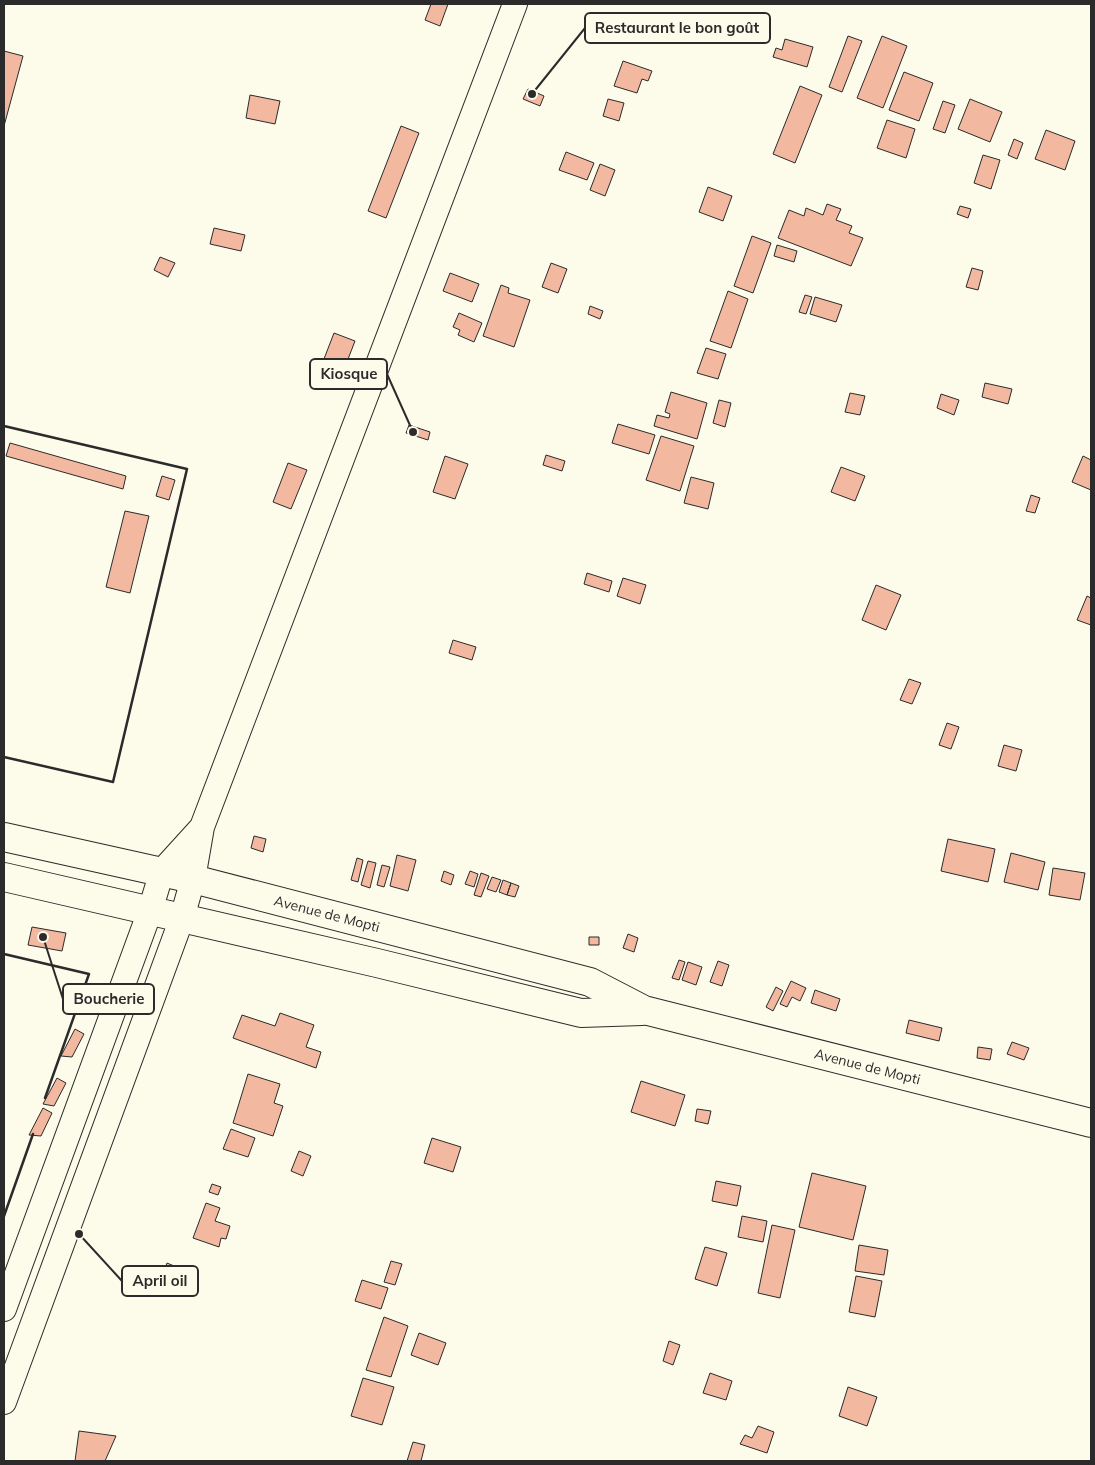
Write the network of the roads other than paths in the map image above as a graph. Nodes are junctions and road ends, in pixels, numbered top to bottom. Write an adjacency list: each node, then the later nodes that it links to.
1 (515, 4): 2 (street)
2 (202, 828): 4 (street); 6 (street)
3 (4, 837): 4 (main road, Avenue de Mopti)
4 (162, 871): 6 (main road, Avenue de Mopti); 7 (street)
5 (4, 877): 7 (main road, Avenue de Mopti)
6 (193, 879): 8 (street); 9 (main road, Avenue de Mopti)
7 (150, 911): 8 (main road, Avenue de Mopti); 11 (street)
8 (182, 918): 9 (main road, Avenue de Mopti); 12 (street)
9 (644, 1010): 10 (main road, Avenue de Mopti)
10 (1091, 1123)
11 (4, 1309)
12 (4, 1402)

